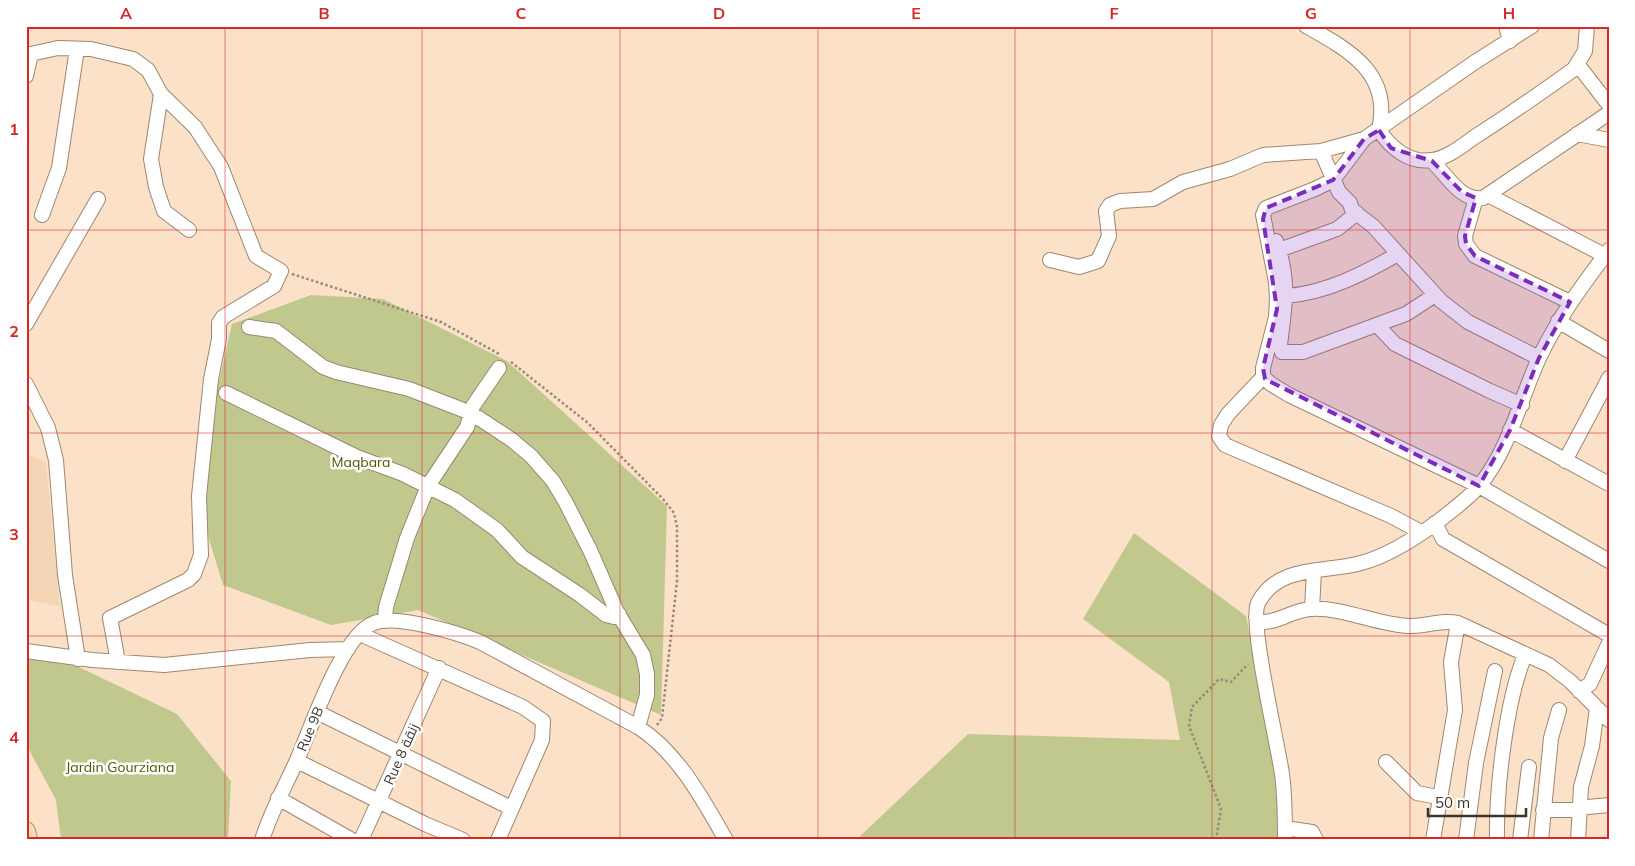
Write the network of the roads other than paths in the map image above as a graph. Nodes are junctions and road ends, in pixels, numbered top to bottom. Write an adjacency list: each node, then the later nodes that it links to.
1 (1307, 26): 13 (street)
2 (1506, 26): 5 (street)
3 (1532, 26): 5 (street)
4 (1587, 26): 8 (street)
5 (1510, 41): 13 (street)
6 (78, 49): 7 (street); 10 (street); 23 (street)
7 (28, 54): 9 (street)
8 (1578, 65): 11 (street); 18 (street)
9 (26, 76)
10 (161, 94): 24 (street); 67 (street)
11 (1609, 105)
12 (1609, 113): 14 (street)
13 (1379, 130): 15 (street); 18 (street)
14 (1577, 134): 16 (street); 20 (street)
15 (1364, 139): 17 (street); 19 (street)
16 (1609, 140)
17 (1321, 151): 19 (street); 29 (street)
18 (1432, 161): 20 (street)
19 (1333, 180): 22 (street); 25 (street)
20 (1482, 197): 27 (street); 32 (street)
21 (98, 199): 34 (street)
22 (1358, 213): 26 (street); 28 (street)
23 (42, 215)
24 (189, 230)
25 (1268, 236): 26 (street); 40 (street)
26 (1279, 250): 31 (street)
27 (1607, 252): 32 (street)
28 (1398, 254): 30 (street); 31 (street)
29 (1050, 260)
30 (1435, 295): 35 (street); 38 (street)
31 (1286, 296): 35 (street)
32 (1570, 302): 33 (street)
33 (1558, 321): 37 (street); 38 (street)
34 (26, 324)
35 (1377, 325): 44 (street)
36 (249, 327): 45 (street)
37 (1609, 350)
38 (1539, 358): 44 (street)
39 (499, 368): 45 (street)
40 (1263, 378): 50 (street); 52 (street)
41 (1609, 378): 47 (street)
42 (26, 384): 66 (street)
43 (226, 393): 49 (street)
44 (1522, 405): 46 (street)
45 (471, 414): 49 (street); 56 (street)
46 (1510, 430): 47 (street); 50 (street)
47 (1565, 461): 48 (street)
48 (1609, 484)
49 (428, 486): 56 (street); 58 (street)
50 (1479, 486): 51 (street); 53 (street)
51 (1435, 523): 52 (street); 61 (street)
52 (1421, 532): 54 (street)
53 (1609, 561)
54 (1314, 570): 55 (street); 57 (street)
55 (1312, 609): 57 (street); 59 (street)
56 (618, 614): 75 (street)
57 (1256, 617): 88 (street)
58 (385, 620): 60 (street); 75 (street)
59 (1458, 623): 65 (street); 80 (street)
60 (364, 629): 63 (street, Rue 9B); 68 (street)
61 (1609, 634)
62 (1609, 643): 70 (street)
63 (348, 650): 67 (street); 73 (street, Rue 9B)
64 (26, 652): 66 (street)
65 (1525, 655): 70 (street); 99 (street)
66 (78, 659): 67 (street)
67 (118, 662)
68 (439, 668): 76 (street, Rue 8 زنقة); 84 (street)
69 (1495, 671): 98 (street)
70 (1579, 691): 71 (street)
71 (1597, 708): 74 (street); 85 (street)
72 (1559, 710): 86 (street)
73 (317, 712): 76 (street); 77 (street, Rue 9B)
74 (1609, 720)
75 (638, 727): 95 (street)
76 (400, 754): 82 (street, Rue 8 زنقة); 84 (street)
77 (297, 761): 81 (street, Rue 9B); 82 (street)
78 (1386, 762): 80 (street)
79 (1529, 768): 100 (street)
80 (1438, 797): 97 (street)
81 (278, 798): 90 (street, Rue 9B); 91 (street)
82 (380, 801): 92 (street, Rue 8 زنقة); 93 (street)
83 (1609, 805): 85 (street)
84 (511, 808): 94 (street)
85 (1578, 809): 86 (street); 102 (street)
86 (1543, 810): 101 (street)
87 (26, 831): 89 (main road)
88 (1285, 834): 96 (street)
89 (28, 840)
90 (262, 840)
91 (352, 840)
92 (361, 840)
93 (463, 840)
94 (498, 840)
95 (726, 840)
96 (1316, 840)
97 (1432, 840)
98 (1466, 840)
99 (1497, 840)
100 (1520, 840)
101 (1540, 840)
102 (1578, 840)

